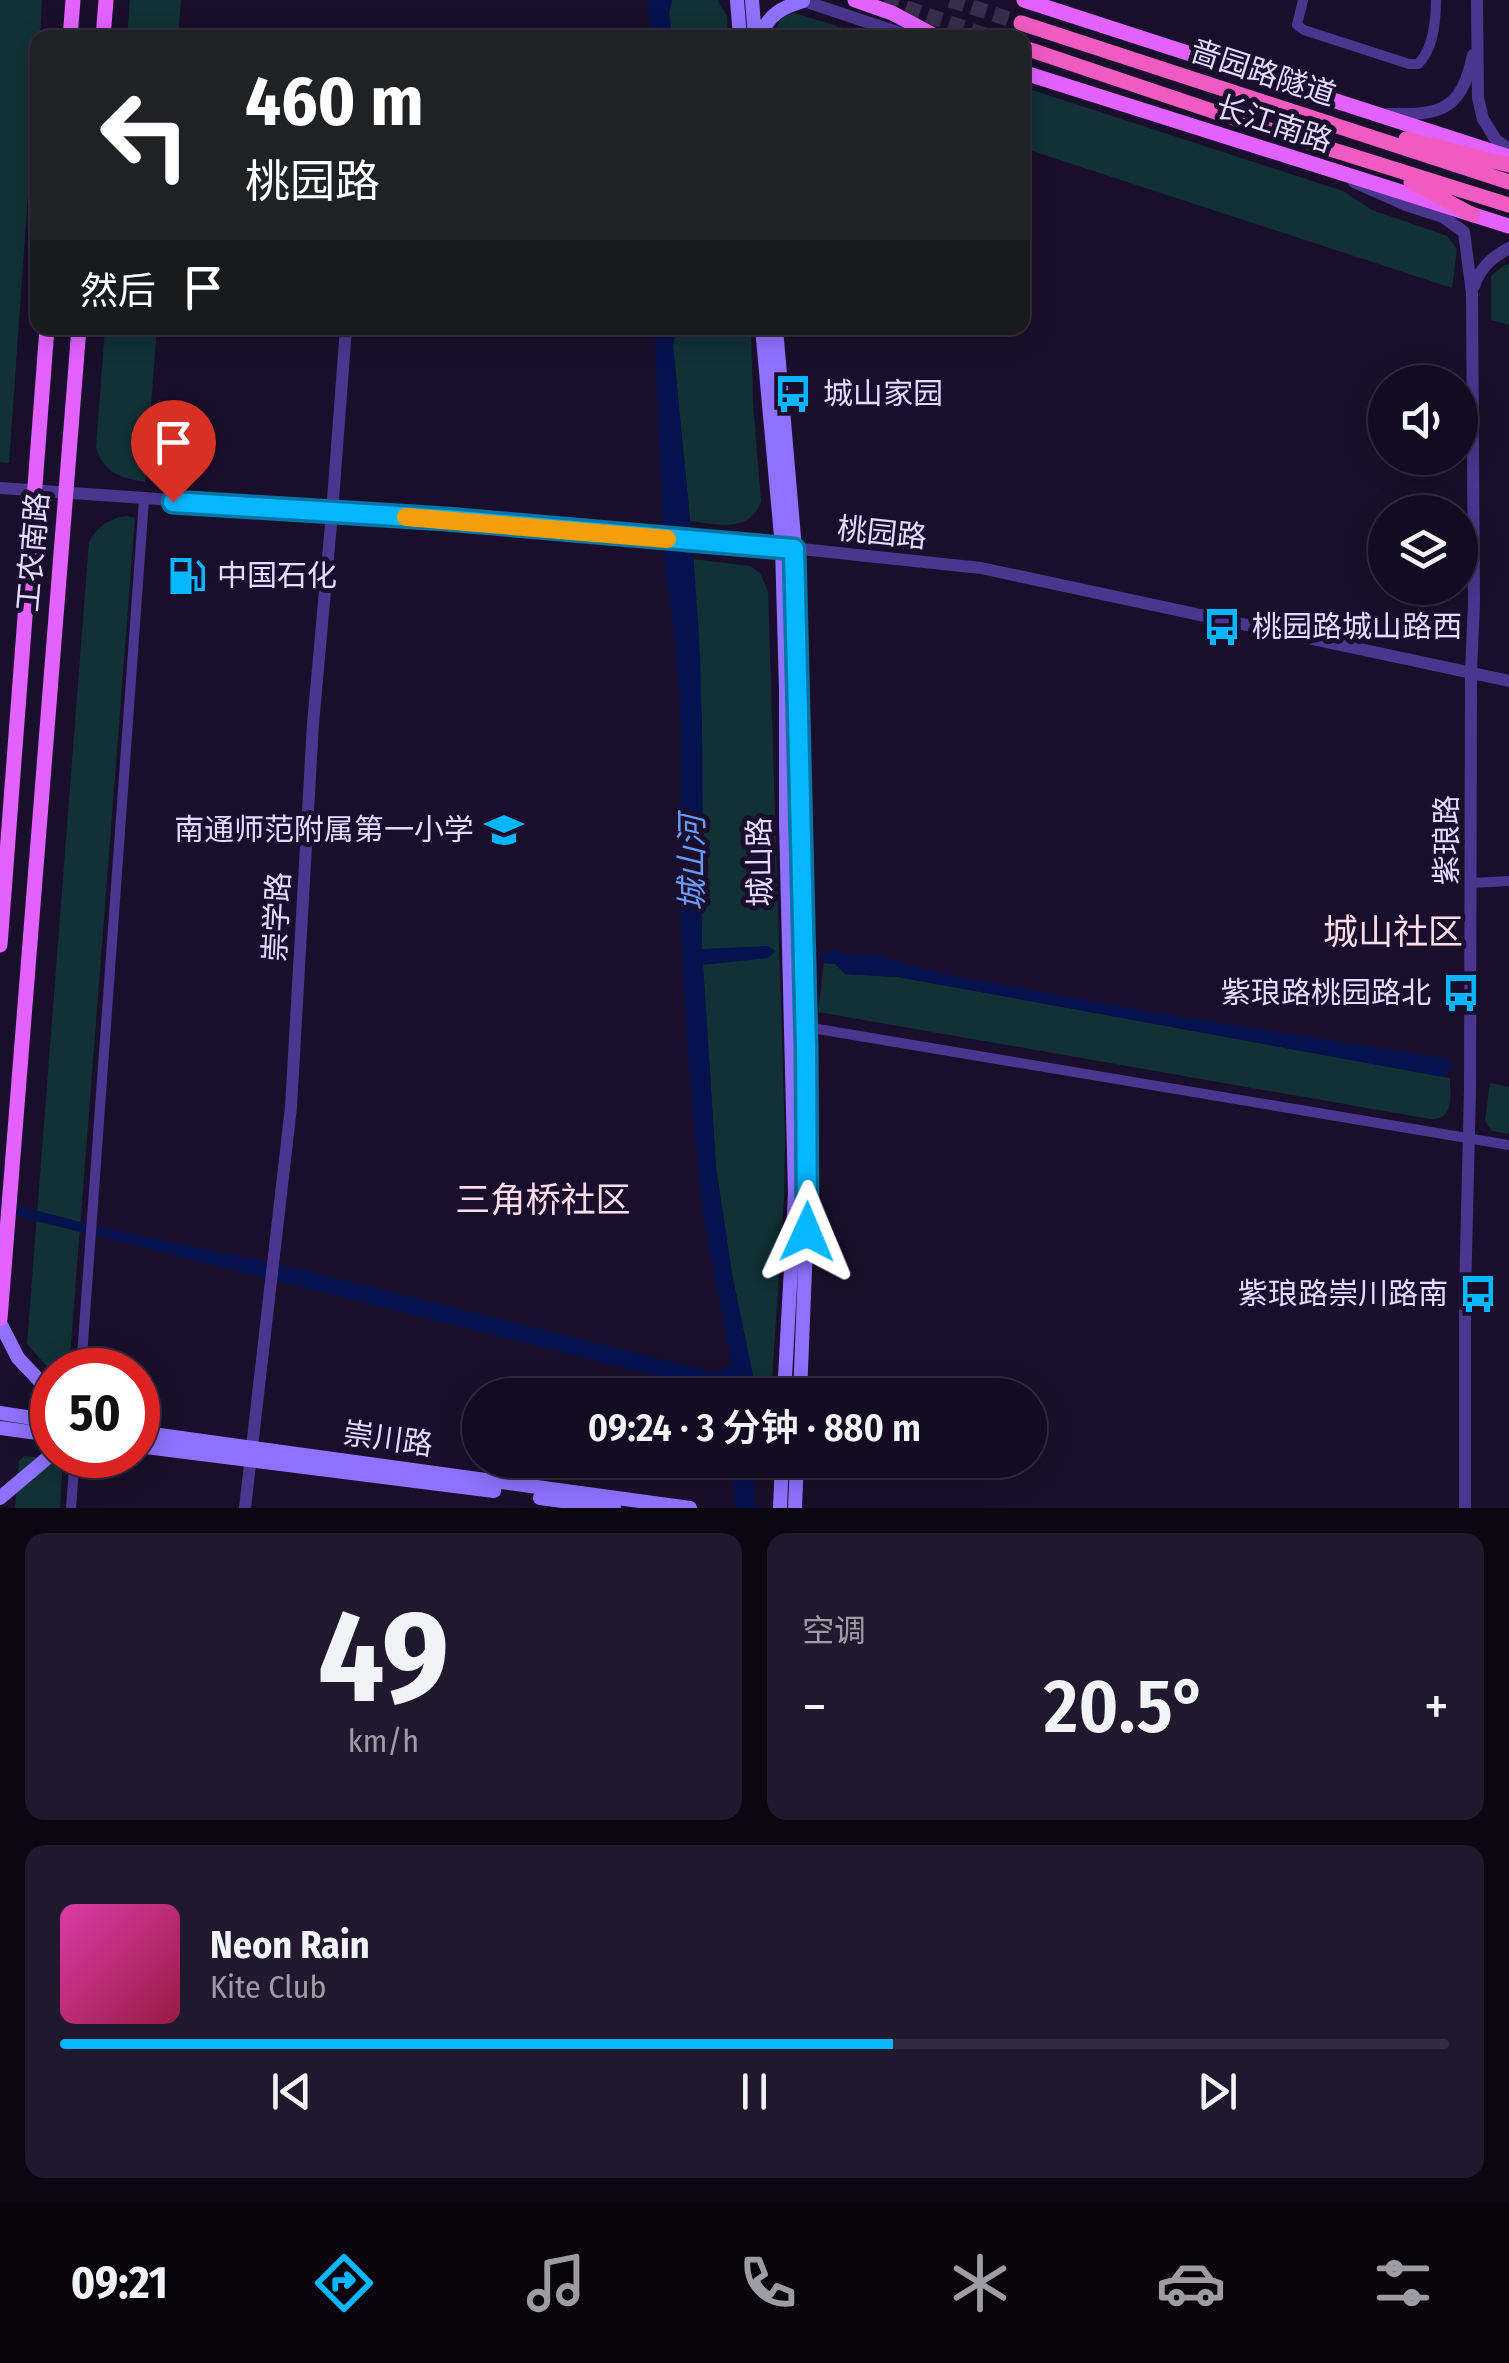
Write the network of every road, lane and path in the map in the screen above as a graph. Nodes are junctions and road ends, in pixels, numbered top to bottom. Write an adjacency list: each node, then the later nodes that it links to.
1 (72, 0): 12 (main road)
2 (106, 0): 13 (main road)
3 (737, 0): 14 (main road)
4 (752, 0): 15 (main road)
5 (802, 0): 16 (main road); 17 (street)
6 (855, 0): 18 (main road)
7 (1024, 0): 23 (main road, 长江南路)
8 (1302, 0): 9 (street)
9 (1436, 0)
10 (1476, 0): 19 (street)
11 (1022, 23): 21 (highway, 啬园路隧道)
12 (70, 30)
13 (104, 30)
14 (739, 30)
15 (757, 30)
16 (762, 30)
17 (891, 30)
18 (925, 30)
19 (1476, 38): 23 (street); 25 (street)
20 (1030, 51): 24 (highway, 啬园路隧道)
21 (1121, 56): 27 (highway); 29 (highway, 啬园路隧道)
22 (1030, 75): 28 (main road, 长江南路)
23 (1376, 114): 26 (main road, 长江南路)
24 (1257, 126): 30 (highway, 啬园路隧道); 31 (highway)
25 (1509, 148)
26 (1509, 156)
27 (1509, 166)
28 (1327, 169): 31 (main road, 长江南路); 34 (street, 紫琅路)
29 (1509, 182)
30 (1509, 205)
31 (1474, 215): 32 (main road, 长江南路)
32 (1509, 226)
33 (1509, 248): 34 (street)
34 (1472, 293): 46 (street, 紫琅路)
35 (46, 335): 41 (main road, 工农南路)
36 (78, 335): 42 (main road, 工农南路)
37 (345, 335): 44 (street, 崇学路)
38 (763, 335): 45 (main road, 城山路)
39 (776, 335): 45 (main road, 城山路)
40 (0, 488): 41 (street, 桃园路)
41 (34, 492): 42 (street, 桃园路); 48 (main road, 工农南路)
42 (66, 494): 43 (street, 桃园路); 55 (main road, 工农南路)
43 (144, 500): 44 (street, 桃园路); 56 (street)
44 (332, 513): 45 (street, 桃园路); 66 (street, 崇学路)
45 (788, 548): 46 (street, 桃园路); 52 (main road, 城山路)
46 (1471, 671): 47 (street, 桃园路); 50 (street, 紫琅路)
47 (1509, 681)
48 (8, 754): 51 (main road, 工农南路)
49 (1509, 881): 50 (street)
50 (1471, 883): 53 (street, 紫琅路)
51 (0, 945)
52 (798, 1026): 53 (street); 58 (main road, 城山路); 59 (main road, 城山路)
53 (1470, 1138): 54 (street); 78 (street, 紫琅路)
54 (1509, 1145)
55 (0, 1321): 57 (main road)
56 (82, 1348)
57 (30, 1371)
58 (785, 1378)
59 (801, 1378)
60 (0, 1413): 61 (main road)
61 (30, 1418)
62 (0, 1428): 63 (main road)
63 (30, 1432)
64 (160, 1436): 66 (main road, 崇川路)
65 (160, 1447): 66 (main road, 崇川路)
66 (251, 1453): 73 (street, 崇学路); 74 (main road, 崇川路); 75 (main road, 崇川路)
67 (30, 1473): 71 (main road)
68 (73, 1478): 72 (street)
69 (781, 1478): 76 (main road)
70 (796, 1478): 77 (main road)
71 (0, 1498)
72 (70, 1508)
73 (245, 1508)
74 (614, 1508)
75 (690, 1508)
76 (780, 1508)
77 (795, 1508)
78 (1465, 1508)

